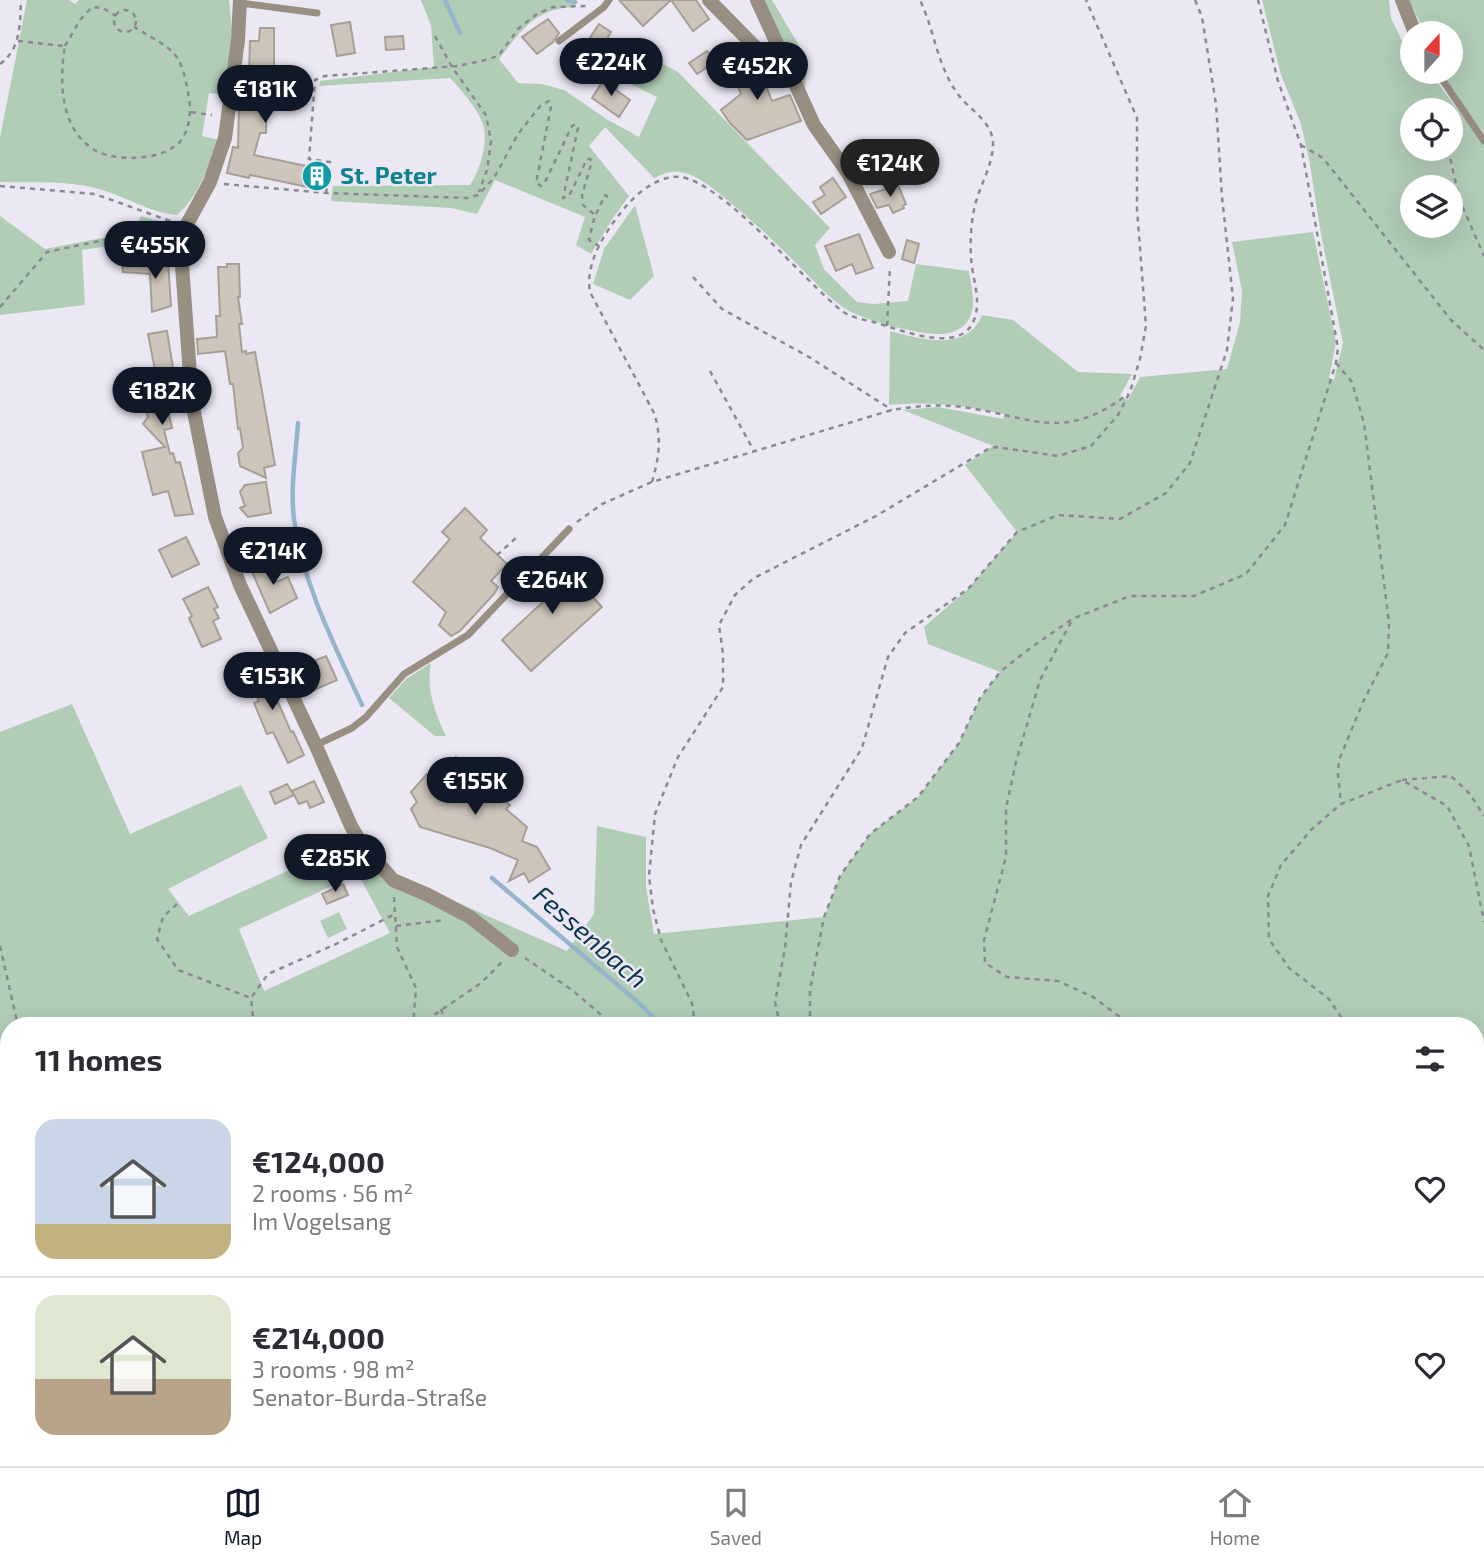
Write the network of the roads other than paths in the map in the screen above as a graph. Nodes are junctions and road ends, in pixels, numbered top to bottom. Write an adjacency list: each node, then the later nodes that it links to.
1 (709, 0): 9 (street)
2 (757, 0): 9 (street)
3 (1402, 0): 7 (street)
4 (240, 1): 6 (lane); 14 (street)
5 (606, 3): 8 (lane)
6 (317, 13)
7 (1410, 21)
8 (559, 41)
9 (787, 70): 12 (street)
10 (1445, 84): 11 (lane)
11 (1484, 141)
12 (889, 252)
13 (569, 529): 14 (lane)
14 (316, 746): 15 (street)
15 (512, 950)

